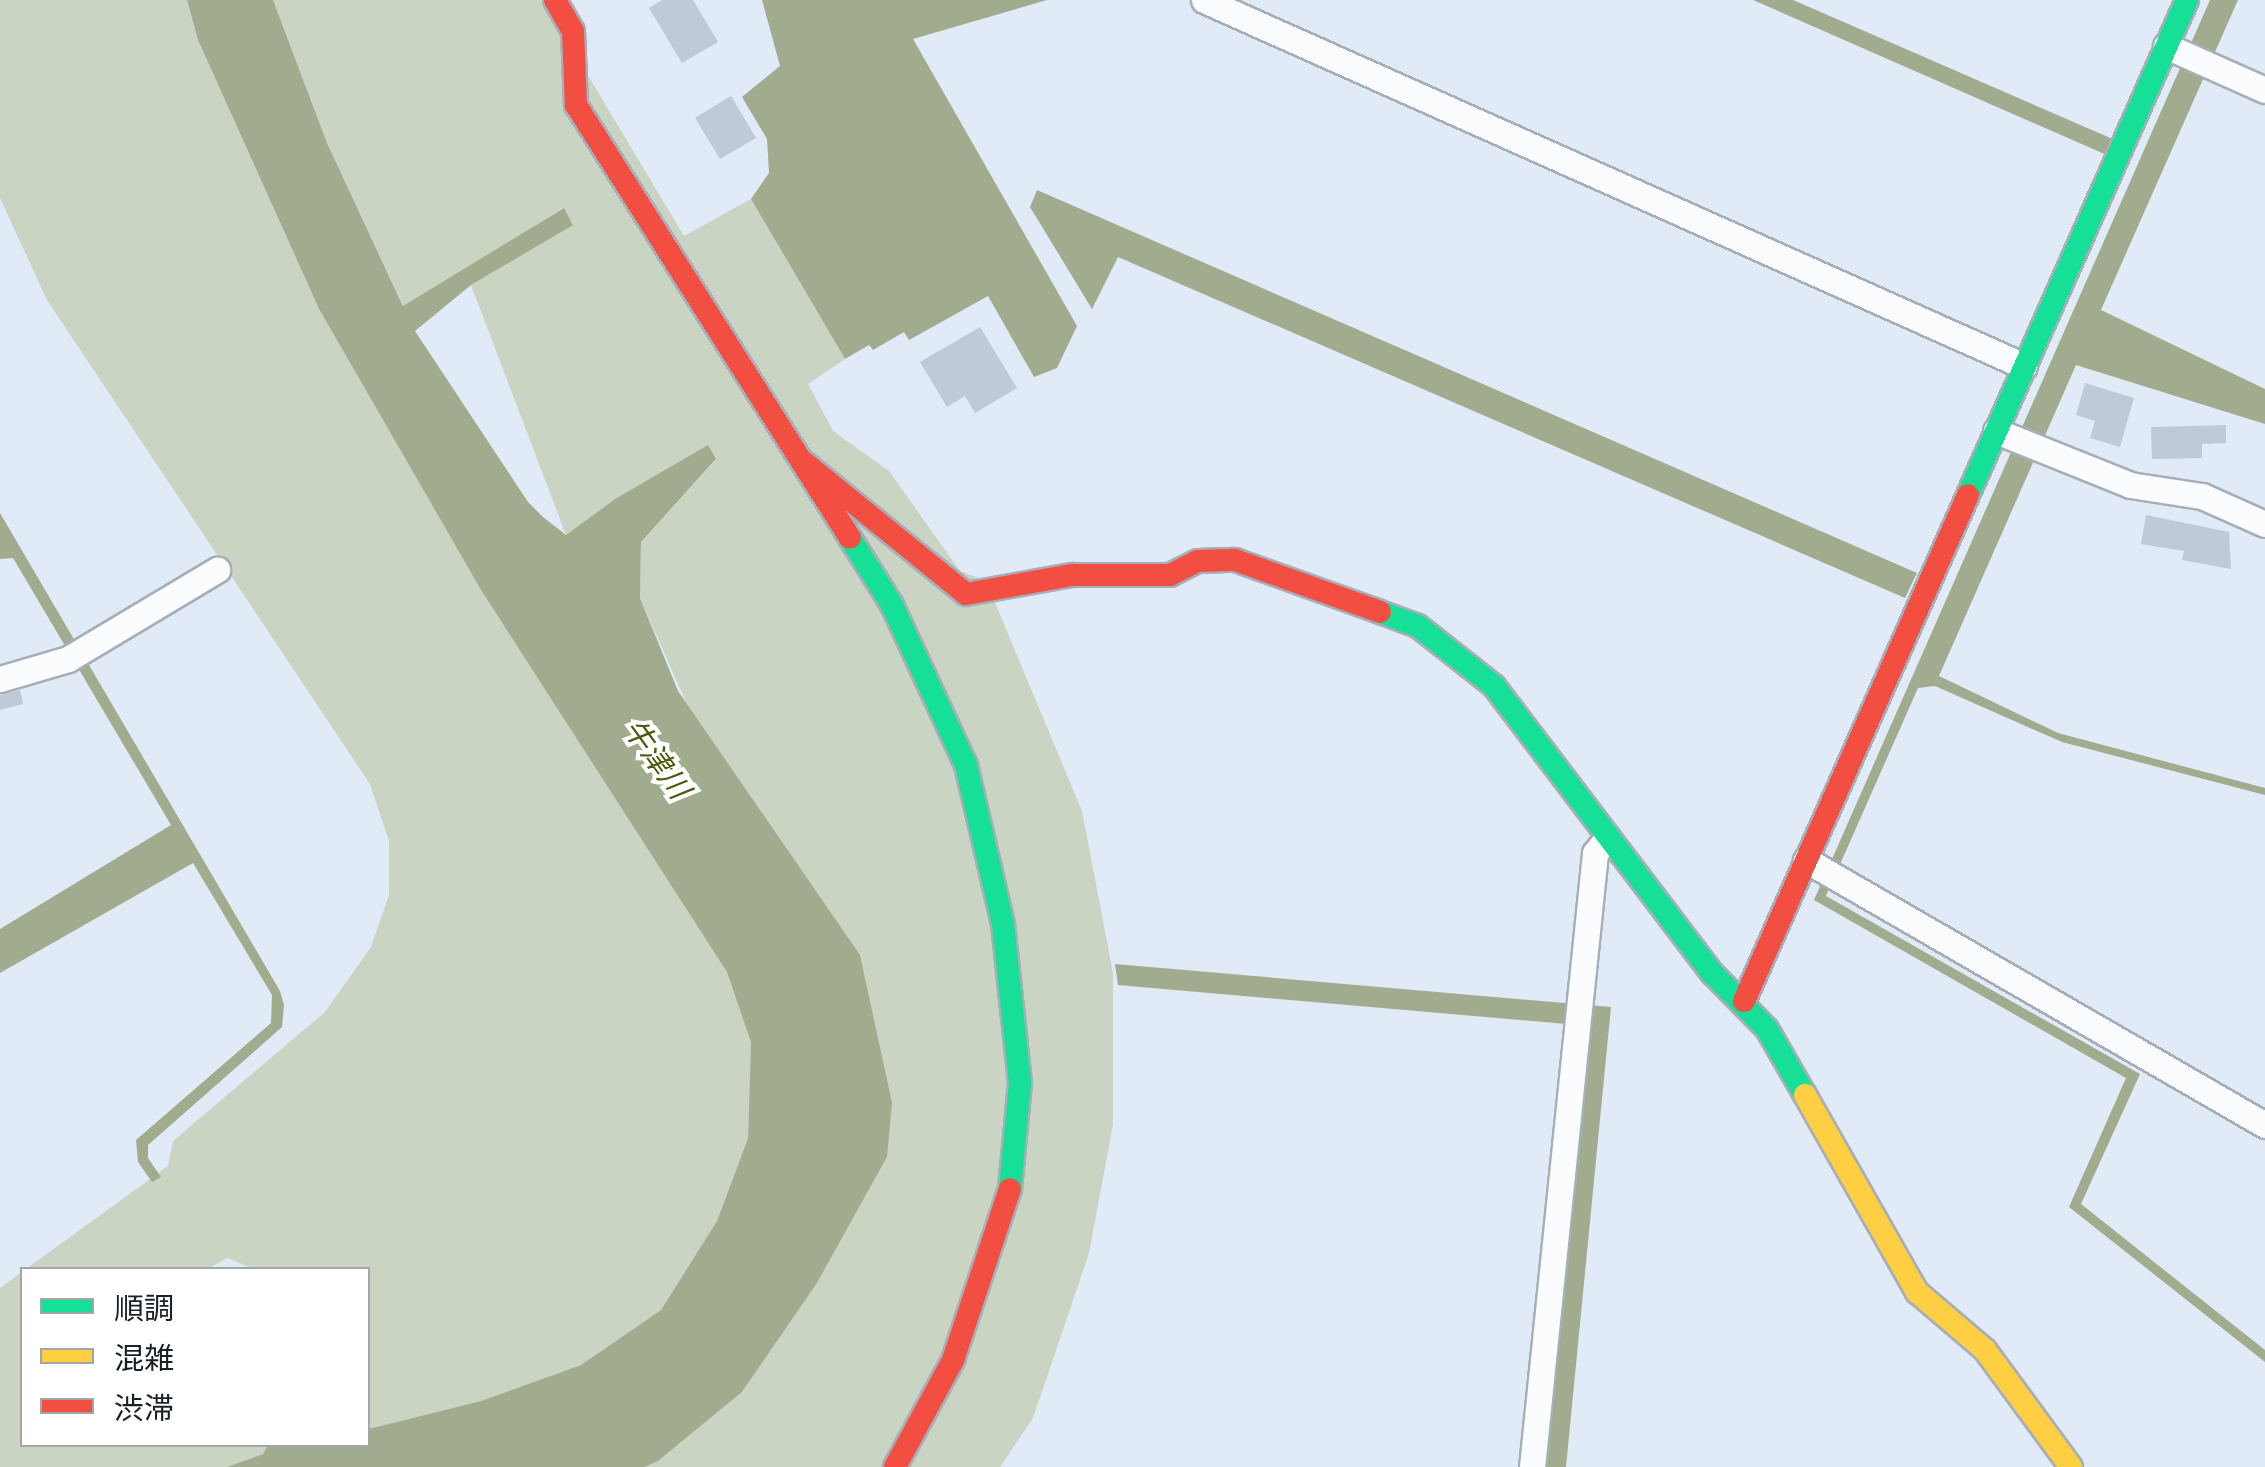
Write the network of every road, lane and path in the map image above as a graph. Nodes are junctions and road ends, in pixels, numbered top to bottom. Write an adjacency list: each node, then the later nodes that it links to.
1 (555, 0): 8 (street)
2 (1204, 0): 6 (street)
3 (2186, 0): 4 (street)
4 (2166, 46): 5 (street); 6 (street)
5 (2265, 90)
6 (2024, 366): 7 (street)
7 (1996, 431): 9 (street); 13 (street)
8 (806, 464): 12 (street); 16 (street)
9 (2265, 524)
10 (217, 570): 11 (street)
11 (0, 679)
12 (1608, 838): 14 (street); 17 (street)
13 (1822, 870): 14 (street); 15 (street)
14 (1744, 1001): 18 (street)
15 (2265, 1125)
16 (895, 1466)
17 (1532, 1467)
18 (2070, 1467)

